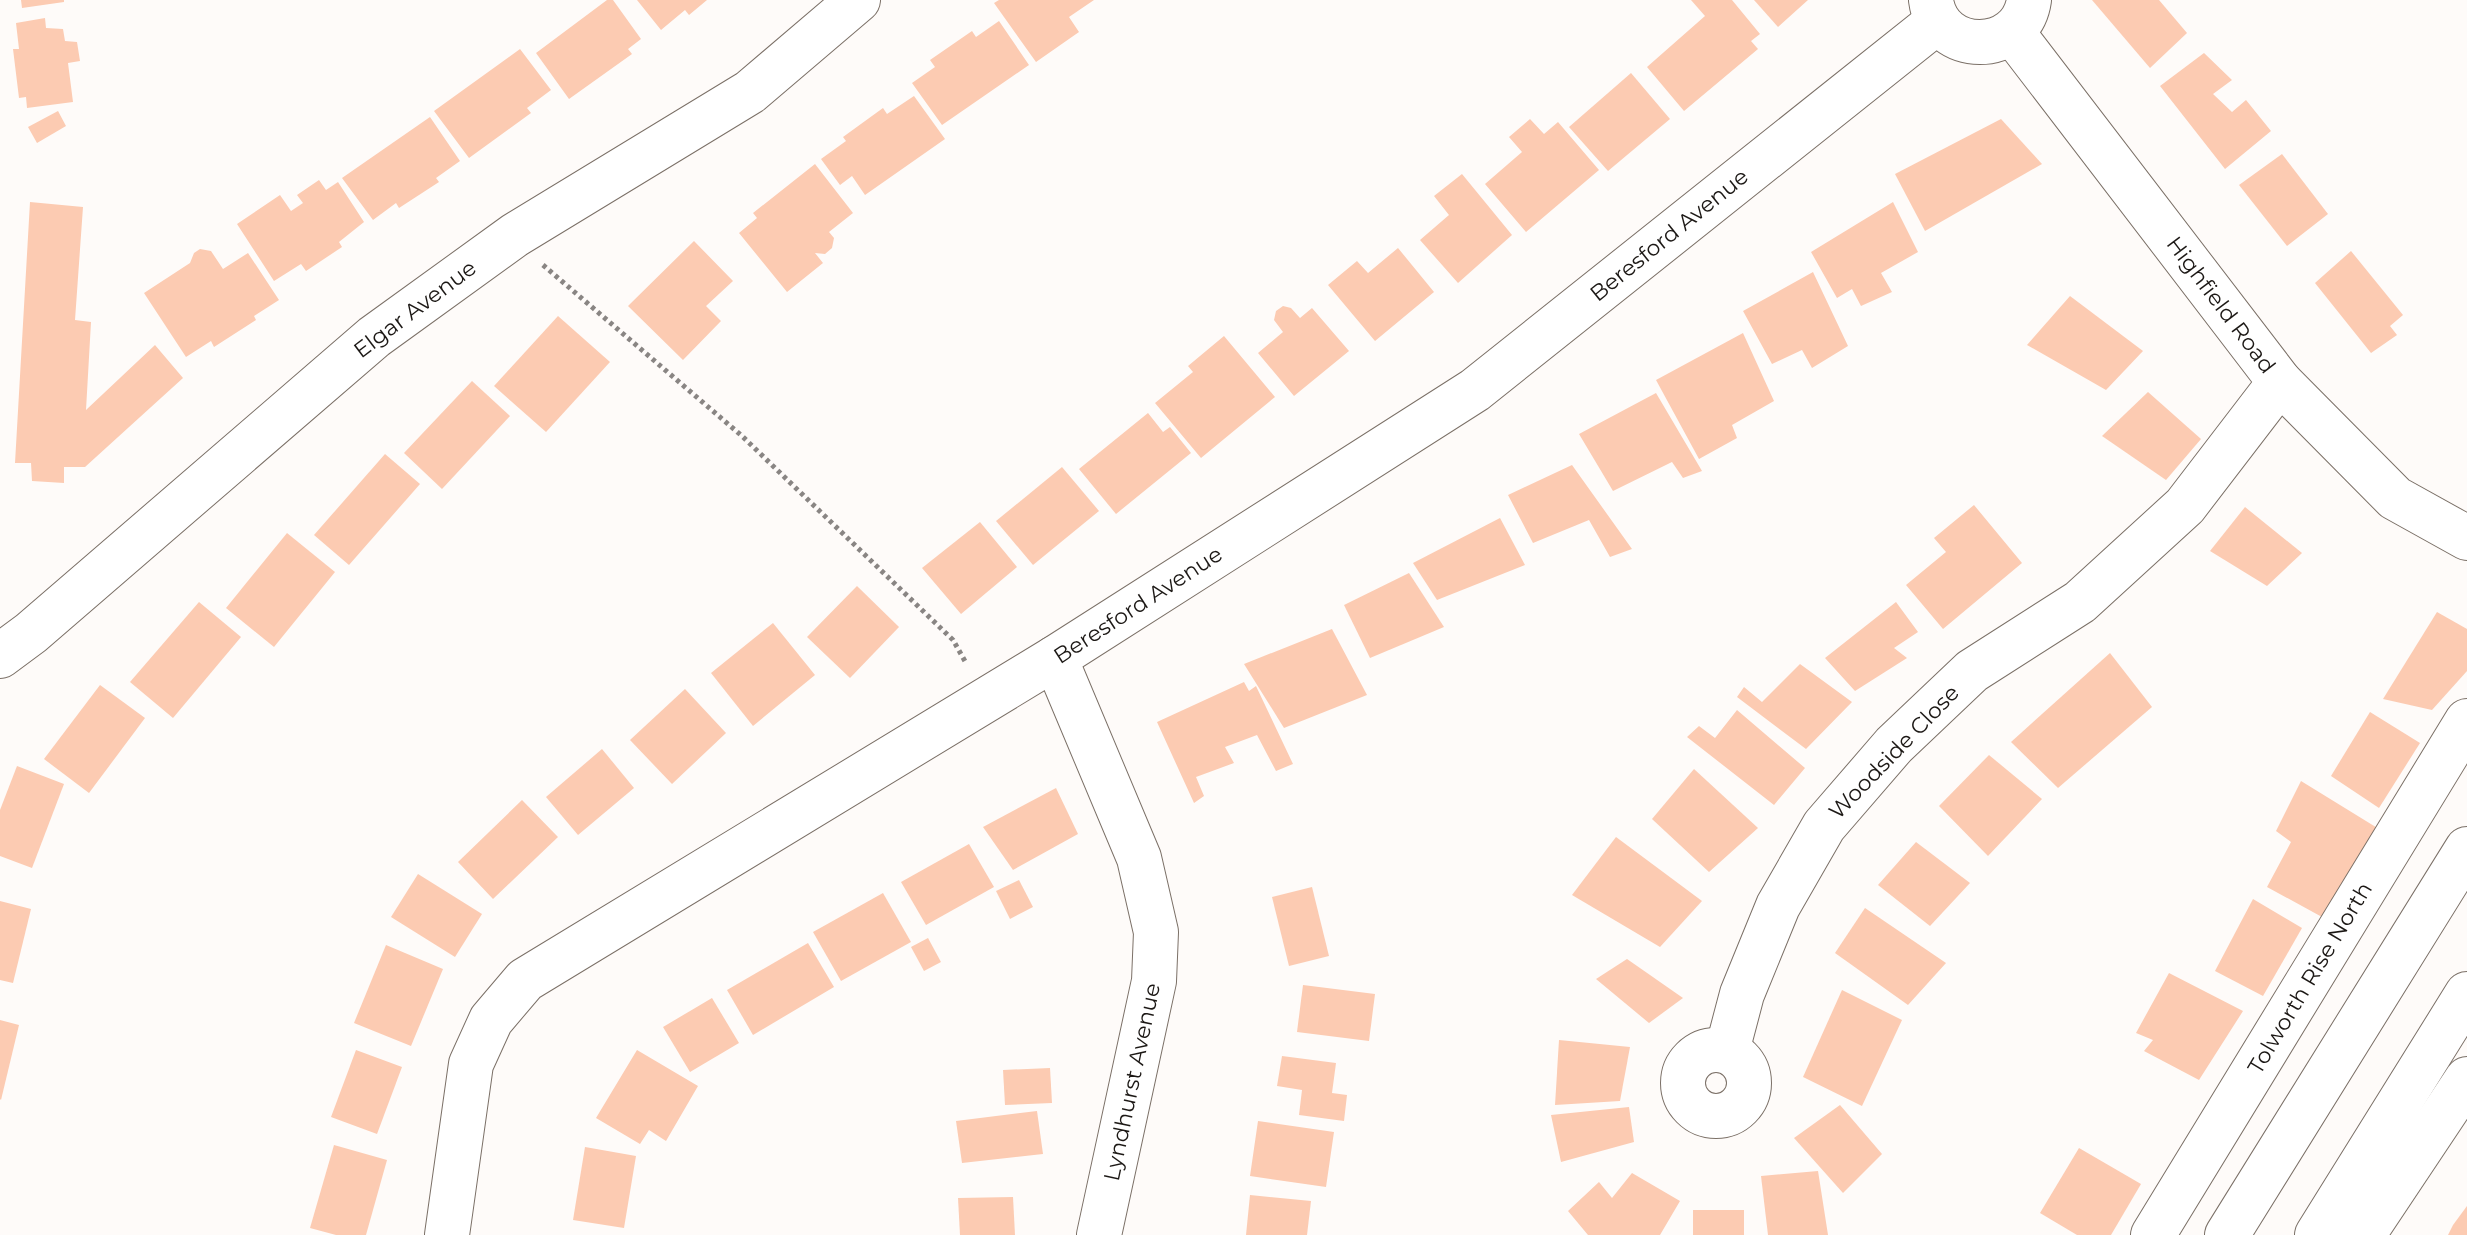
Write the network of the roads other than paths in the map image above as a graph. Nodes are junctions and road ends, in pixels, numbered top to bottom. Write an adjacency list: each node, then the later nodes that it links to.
1 (858, 0): 6 (main road, Elgar Avenue)
2 (1934, 10): 3 (main road); 7 (main road, Beresford Avenue)
3 (2021, 16): 4 (main road, Highfield Road)
4 (2280, 382): 5 (main road, Highfield Road); 11 (main road, Woodside Close)
5 (2467, 538)
6 (0, 656)
7 (1055, 658): 13 (main road, Beresford Avenue); 14 (main road, Lyndhurst Avenue)
8 (2467, 721): 15 (main road, Tolworth Rise North)
9 (2467, 849): 16 (main road)
10 (2467, 994): 17 (main road)
11 (1727, 1051)
12 (2467, 1079): 18 (main road)
13 (447, 1235)
14 (1099, 1235)
15 (2153, 1235)
16 (2227, 1235)
17 (2317, 1235)
18 (2363, 1235)

